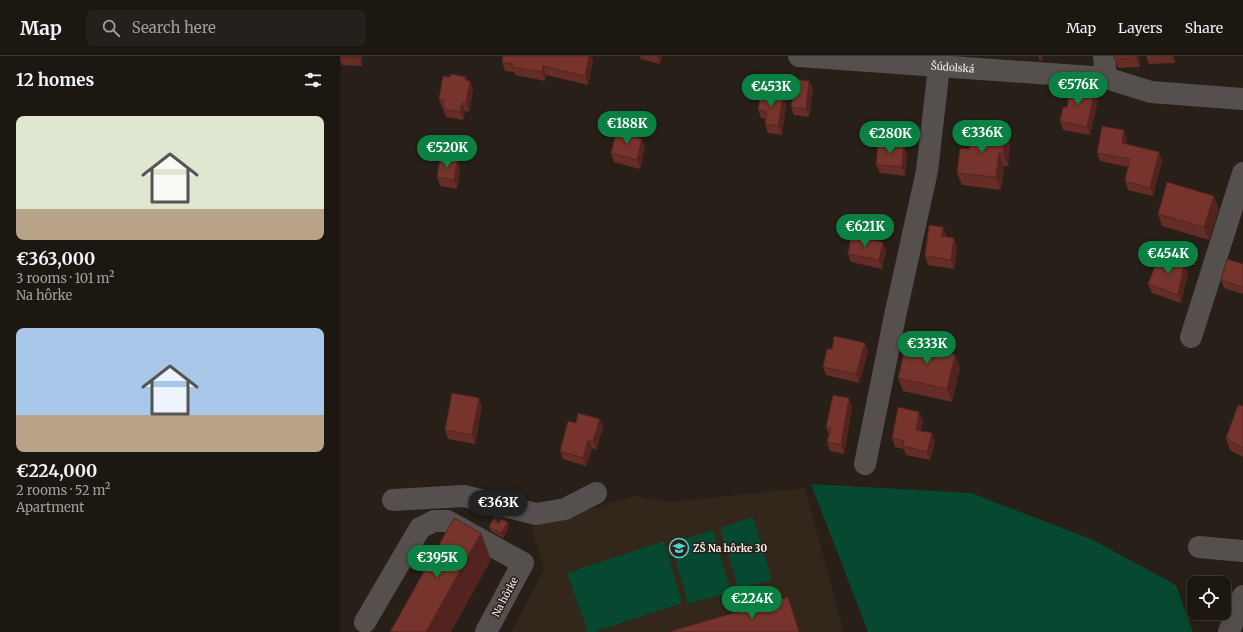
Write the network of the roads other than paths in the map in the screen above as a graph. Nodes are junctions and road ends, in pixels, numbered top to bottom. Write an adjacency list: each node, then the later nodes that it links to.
1 (799, 56): 3 (street, Šúdolská)
2 (1104, 56): 4 (street)
3 (939, 67): 4 (street, Šúdolská); 8 (street)
4 (1106, 78): 5 (street, Šúdolská)
5 (1243, 99)
6 (1243, 173): 7 (street)
7 (1192, 337)
8 (865, 464)
9 (596, 493): 10 (street)
10 (432, 498): 11 (street); 12 (street)
11 (393, 500)
12 (434, 521): 16 (street); 17 (street, Na hôrke)
13 (1199, 546): 14 (street)
14 (1243, 551)
15 (1243, 596): 18 (street)
16 (365, 622)
17 (486, 632)
18 (1229, 632)

